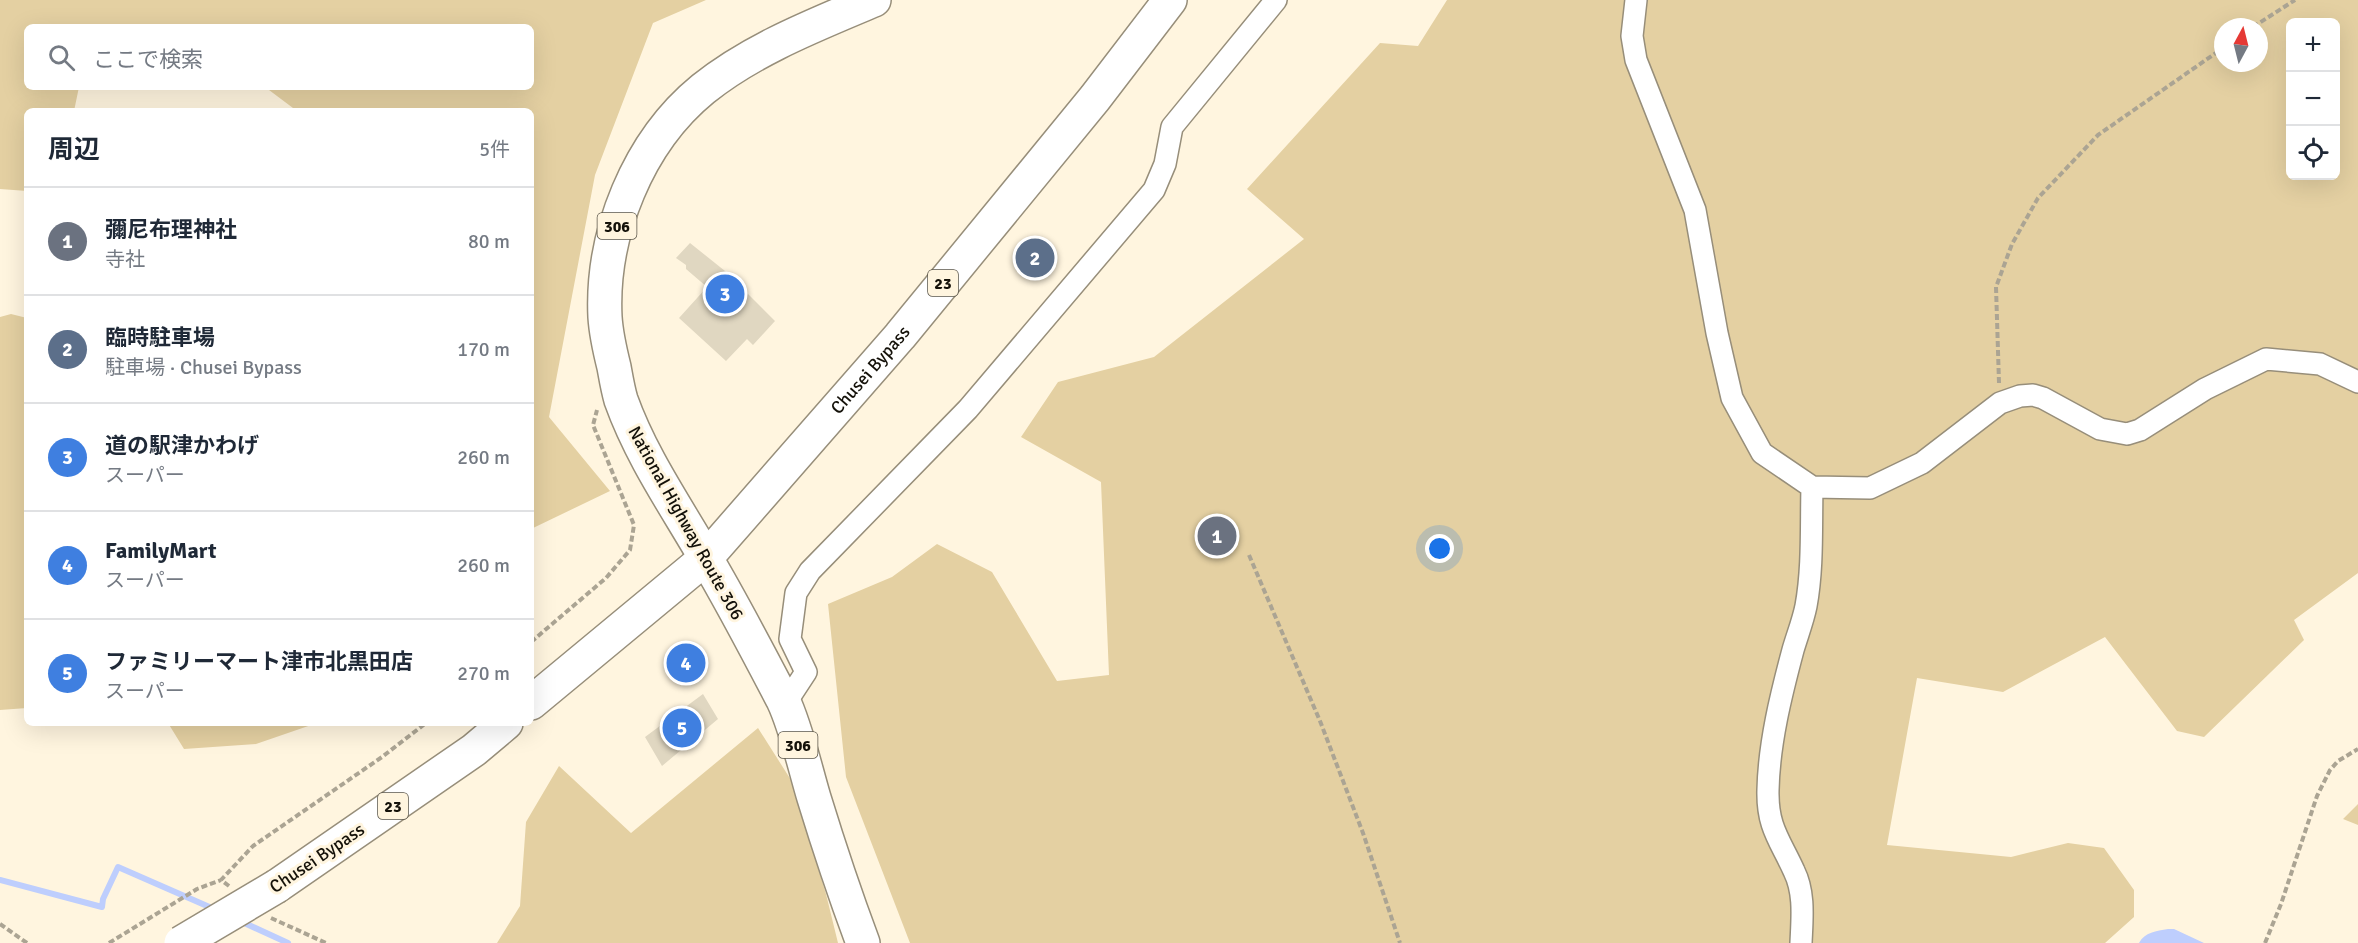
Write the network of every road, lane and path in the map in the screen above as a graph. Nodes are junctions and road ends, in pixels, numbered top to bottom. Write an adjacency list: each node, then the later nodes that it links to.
1 (874, 0): 9 (highway, National Highway Route 306 / 306)
2 (1170, 0): 13 (highway, Chusei Bypass / 23)
3 (1276, 0): 16 (street)
4 (1636, 0): 11 (street)
5 (2295, 0): 6 (path)
6 (2267, 18)
7 (2214, 54): 10 (path)
8 (2358, 382): 10 (street)
9 (620, 398): 13 (highway, National Highway Route 306 / 306); 14 (path)
10 (2000, 403): 11 (street)
11 (1812, 487): 30 (street)
12 (1248, 555): 29 (path)
13 (706, 558): 15 (highway, Chusei Bypass / 23); 16 (highway, National Highway Route 306 / 306)
14 (534, 639)
15 (534, 701)
16 (785, 704): 28 (highway, National Highway Route 306 / 306)
17 (422, 726): 20 (path)
18 (502, 726): 22 (highway, Chusei Bypass / 23)
19 (2358, 749): 31 (path)
20 (221, 880): 21 (path); 25 (path)
21 (237, 892)
22 (273, 902): 26 (highway, Chusei Bypass / 23, bridge); 27 (path)
23 (0, 924): 24 (path)
24 (27, 943)
25 (109, 943)
26 (181, 943)
27 (326, 943)
28 (863, 943)
29 (1400, 943)
30 (1801, 943)
31 (2265, 943)

